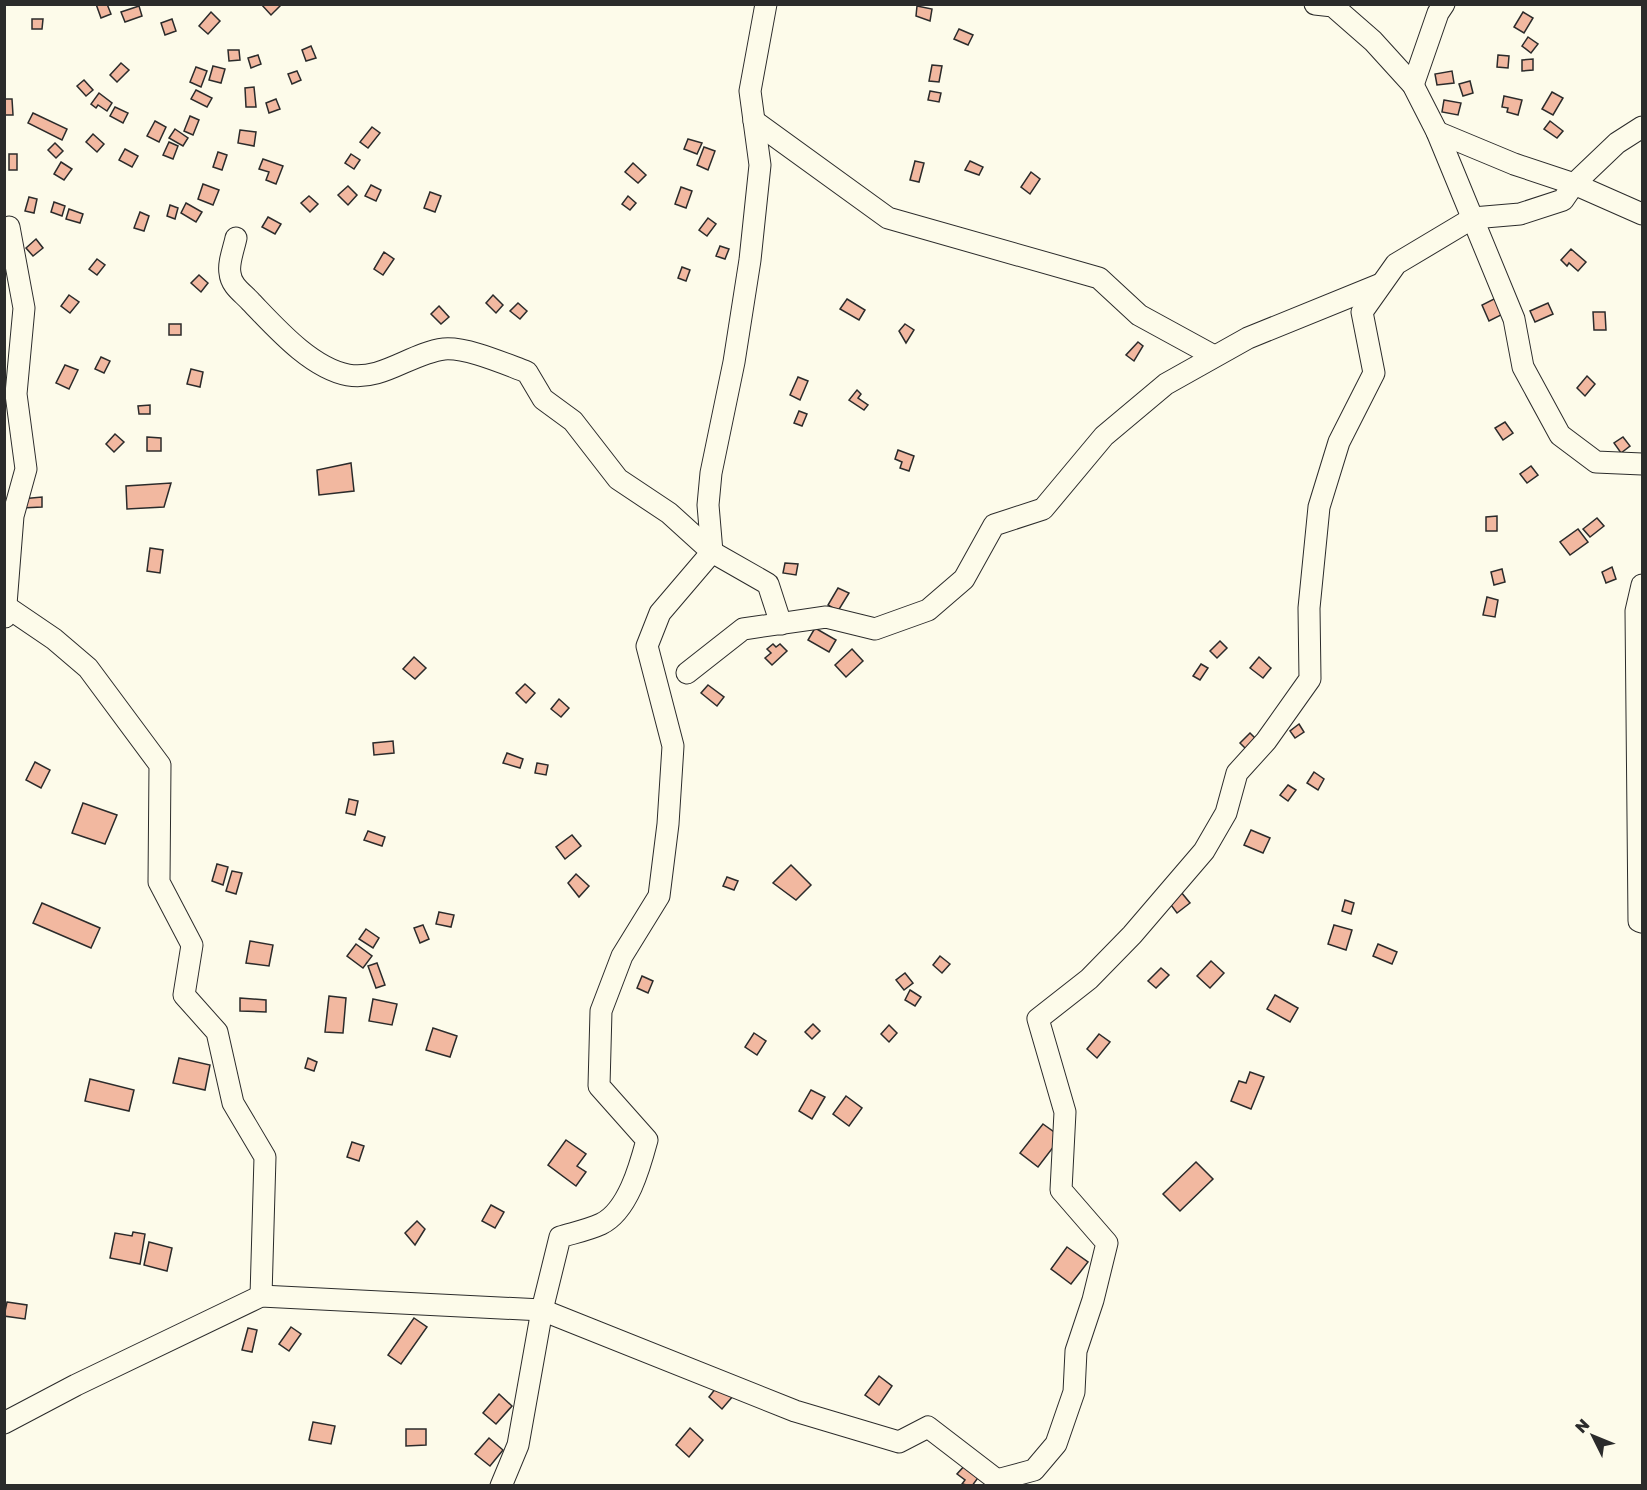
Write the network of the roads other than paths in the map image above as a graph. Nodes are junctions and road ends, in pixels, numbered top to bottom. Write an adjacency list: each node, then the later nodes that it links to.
1 (766, 4): 5 (street)
2 (1444, 4): 4 (street)
3 (1327, 5): 4 (street)
4 (1413, 85): 7 (street)
5 (754, 121): 14 (street); 16 (street)
6 (1642, 127): 8 (street)
7 (1437, 132): 8 (street); 10 (street)
8 (1575, 184): 9 (street); 10 (street)
9 (1642, 214)
10 (1473, 218): 13 (street); 15 (street)
11 (9, 227): 18 (street)
12 (236, 237): 16 (street)
13 (1381, 284): 14 (street); 25 (street)
14 (1214, 356): 19 (street)
15 (1642, 464)
16 (712, 552): 19 (street); 23 (street)
17 (1642, 585): 21 (street)
18 (5, 611): 22 (street)
19 (781, 624): 20 (street)
20 (687, 673)
21 (1642, 922)
22 (261, 1296): 23 (street); 24 (street)
23 (542, 1310): 25 (street); 26 (street)
24 (4, 1423)
25 (999, 1483)
26 (501, 1485)

